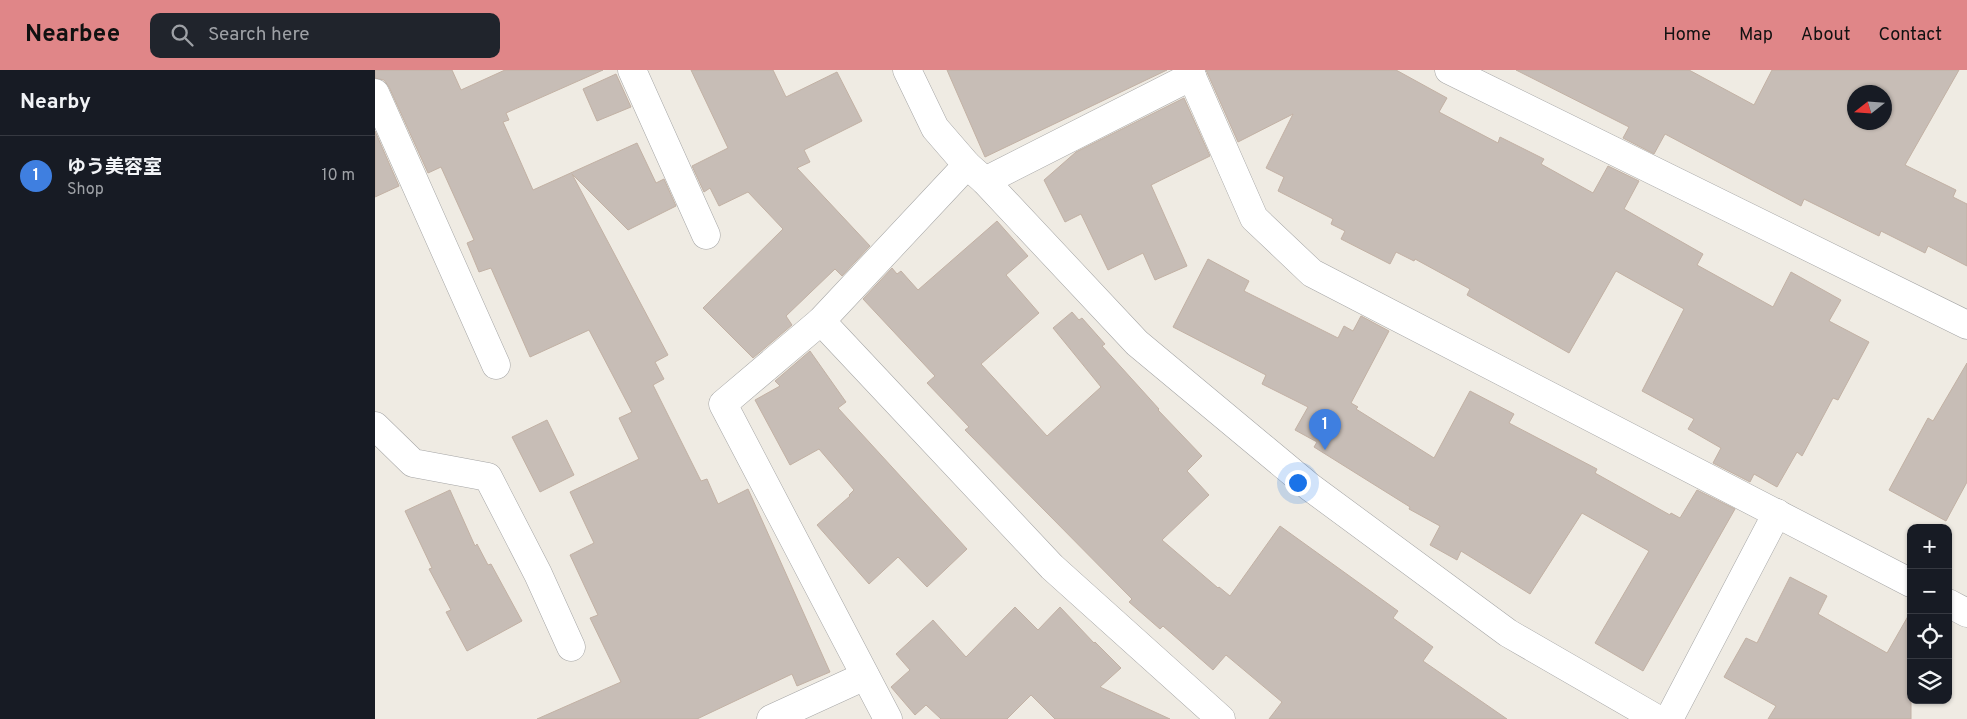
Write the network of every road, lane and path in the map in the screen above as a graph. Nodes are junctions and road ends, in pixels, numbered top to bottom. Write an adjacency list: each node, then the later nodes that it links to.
1 (632, 70): 7 (street)
2 (907, 70): 6 (street)
3 (1449, 70): 9 (street)
4 (1191, 73): 6 (street); 12 (street)
5 (375, 93): 10 (street)
6 (976, 173): 8 (street); 21 (street)
7 (706, 235)
8 (821, 321): 17 (street); 18 (street)
9 (1967, 325)
10 (496, 365)
11 (375, 426): 16 (street)
12 (1777, 513): 13 (street); 22 (street)
13 (1907, 581)
14 (1952, 605): 15 (street)
15 (1967, 613)
16 (571, 647)
17 (865, 676): 19 (street); 20 (street)
18 (1214, 717)
19 (771, 719)
20 (888, 719)
21 (1657, 719)
22 (1669, 719)

